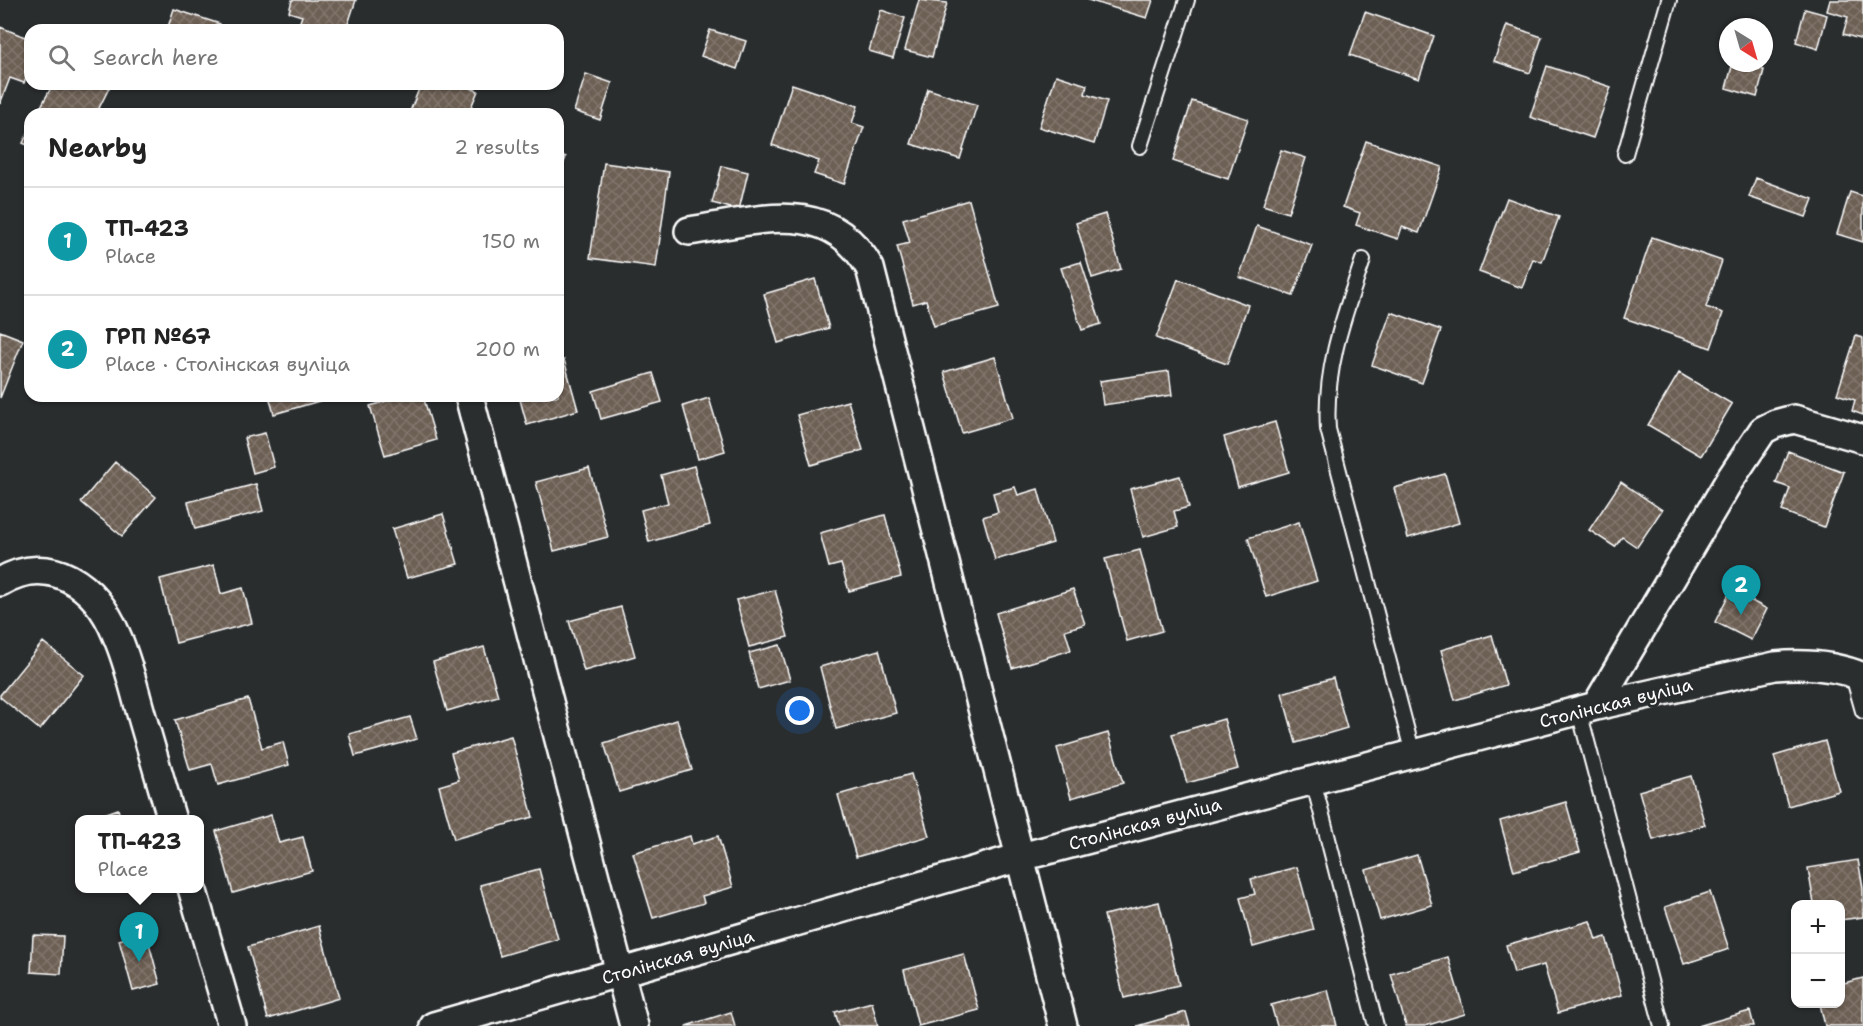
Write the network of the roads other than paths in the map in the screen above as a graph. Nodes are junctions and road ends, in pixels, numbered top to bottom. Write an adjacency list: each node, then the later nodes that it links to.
1 (1186, 0): 3 (lane)
2 (1669, 0): 4 (lane)
3 (1140, 146)
4 (1624, 154)
5 (689, 231): 16 (street)
6 (1363, 260): 13 (lane)
7 (471, 402): 18 (street)
8 (1863, 439): 11 (street)
9 (0, 582): 15 (street)
10 (1858, 675): 11 (street, Столінская вуліца); 12 (lane)
11 (1587, 709): 13 (street, Столінская вуліца); 24 (lane)
12 (1863, 711)
13 (1413, 754): 14 (street, Столінская вуліца)
14 (1313, 780): 16 (street, Столінская вуліца); 23 (lane)
15 (171, 815)
16 (1021, 857): 18 (street, Столінская вуліца); 22 (street)
17 (193, 893): 19 (street)
18 (620, 974): 20 (street, Столінская вуліца); 21 (street)
19 (232, 1026)
20 (434, 1026)
21 (634, 1026)
22 (1063, 1026)
23 (1376, 1026)
24 (1662, 1026)

